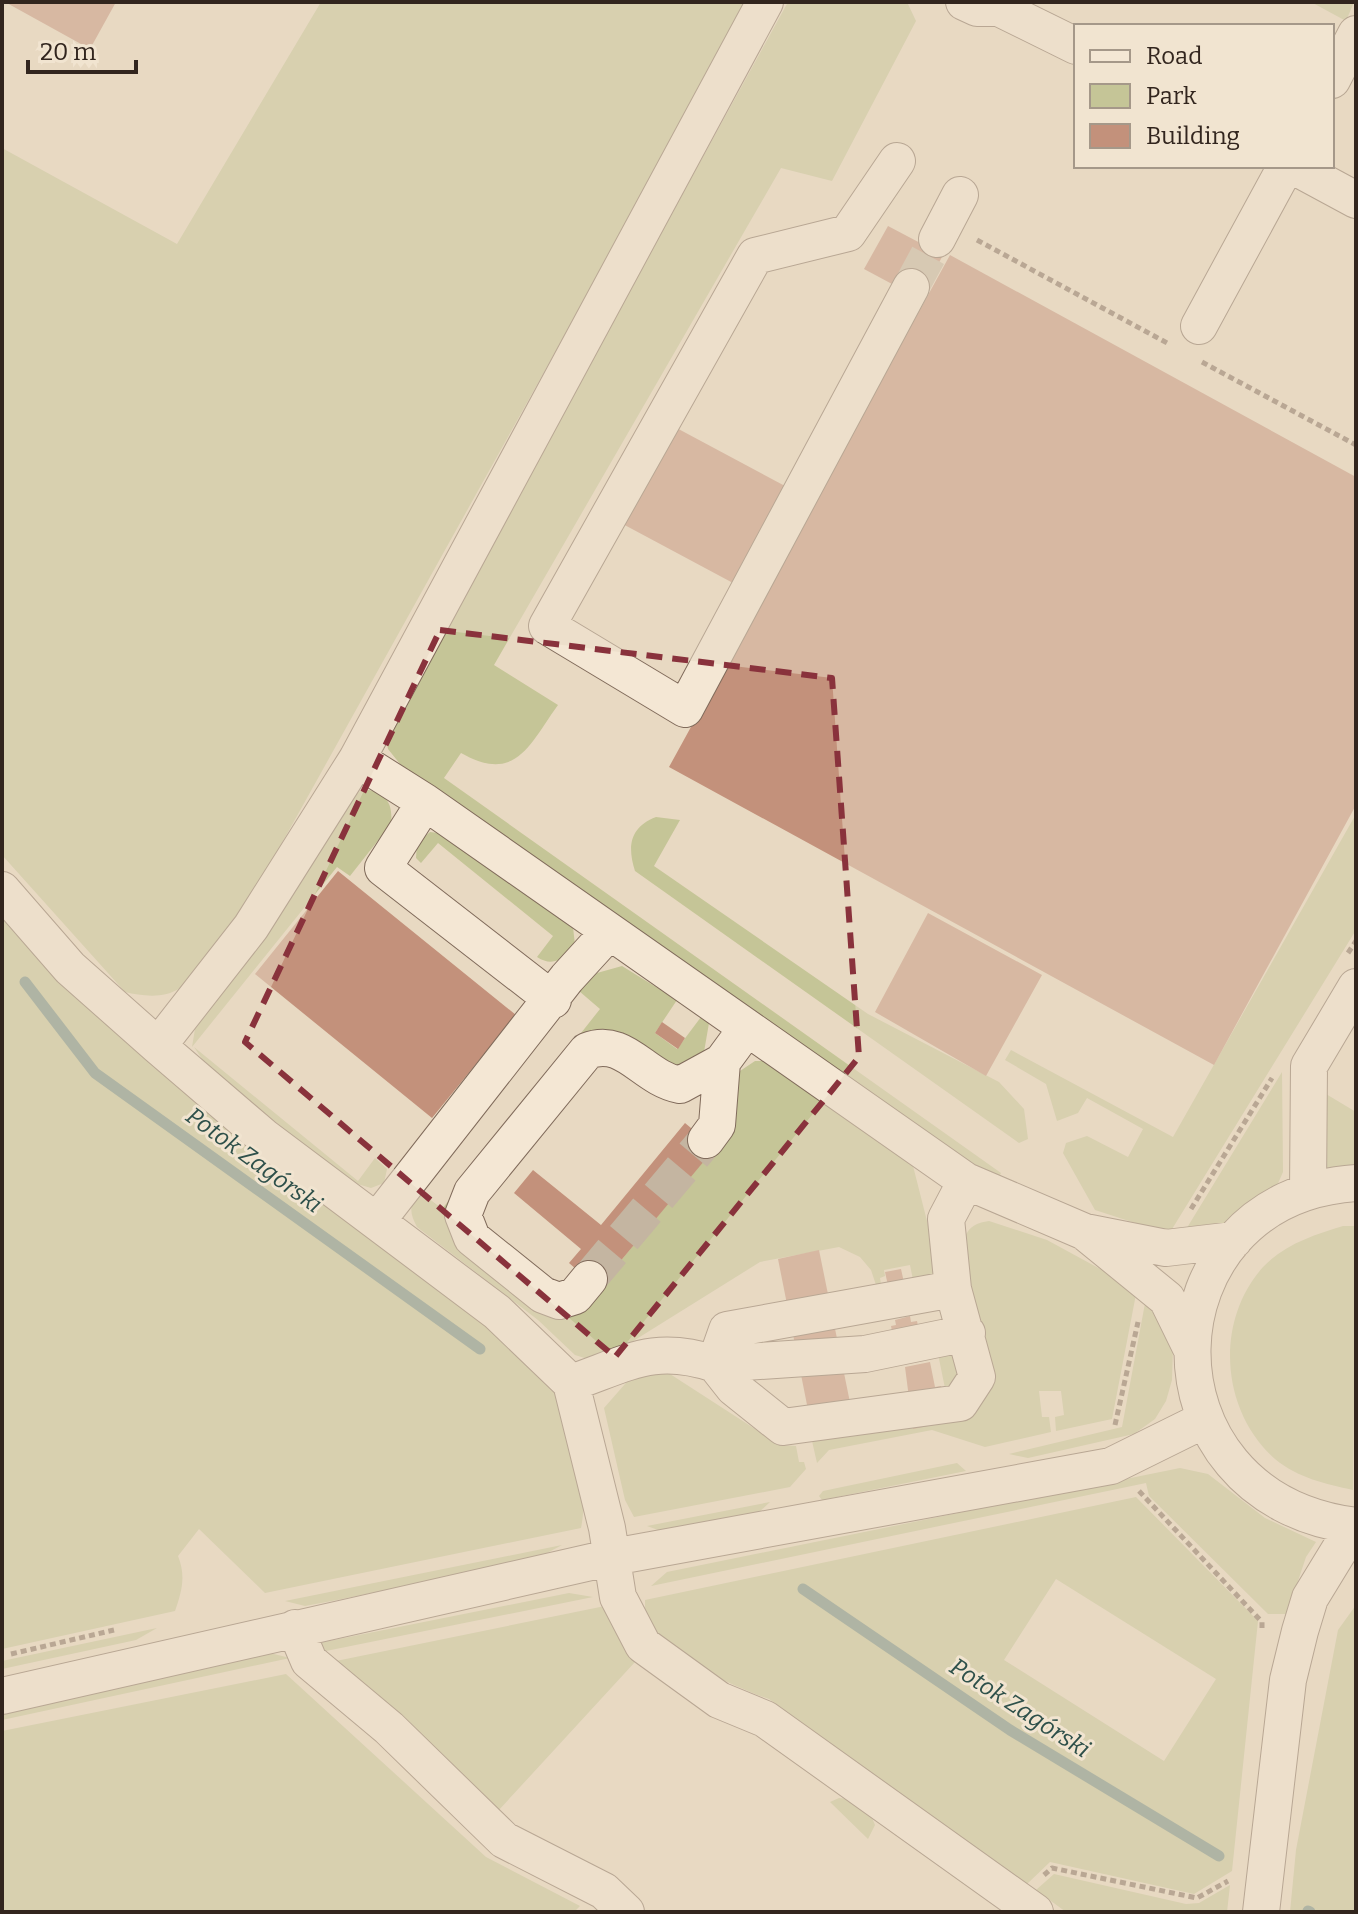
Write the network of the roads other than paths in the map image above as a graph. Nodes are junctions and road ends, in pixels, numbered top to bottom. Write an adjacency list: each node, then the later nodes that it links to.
1 (765, 2): 12 (lane)
2 (964, 2): 4 (lane)
3 (1356, 34): 5 (lane)
4 (1074, 45)
5 (1334, 76)
6 (897, 161): 10 (lane)
7 (1285, 168): 11 (lane)
8 (1297, 168): 9 (lane)
9 (1356, 200)
10 (911, 287)
11 (1190, 344)
12 (357, 759): 13 (lane); 19 (lane)
13 (425, 802): 15 (lane); 17 (lane)
14 (2, 890): 19 (lane)
15 (609, 932): 17 (lane); 18 (lane)
16 (1356, 987): 24 (lane)
17 (553, 1000): 25 (lane)
18 (747, 1028): 20 (lane); 22 (lane)
19 (158, 1046): 25 (lane)
20 (722, 1062): 21 (lane); 28 (lane)
21 (706, 1140)
22 (966, 1181): 26 (lane); 29 (lane)
23 (1356, 1183): 24 (lane)
24 (1308, 1191): 27 (lane)
25 (377, 1221): 33 (lane)
26 (1085, 1232): 27 (lane); 31 (lane)
27 (1234, 1240): 31 (lane)
28 (589, 1279)
29 (953, 1289): 30 (lane); 32 (lane)
30 (967, 1333): 32 (lane); 32 (lane)
31 (1191, 1348): 34 (lane)
32 (715, 1364): 33 (lane)
33 (571, 1383): 36 (lane)
34 (1204, 1420): 35 (lane); 36 (lane)
35 (1355, 1526): 41 (lane)
36 (613, 1557): 37 (lane); 39 (lane)
37 (295, 1628): 38 (lane); 40 (lane)
38 (2, 1696)
39 (1027, 1906)
40 (626, 1912)
41 (1261, 1912)

